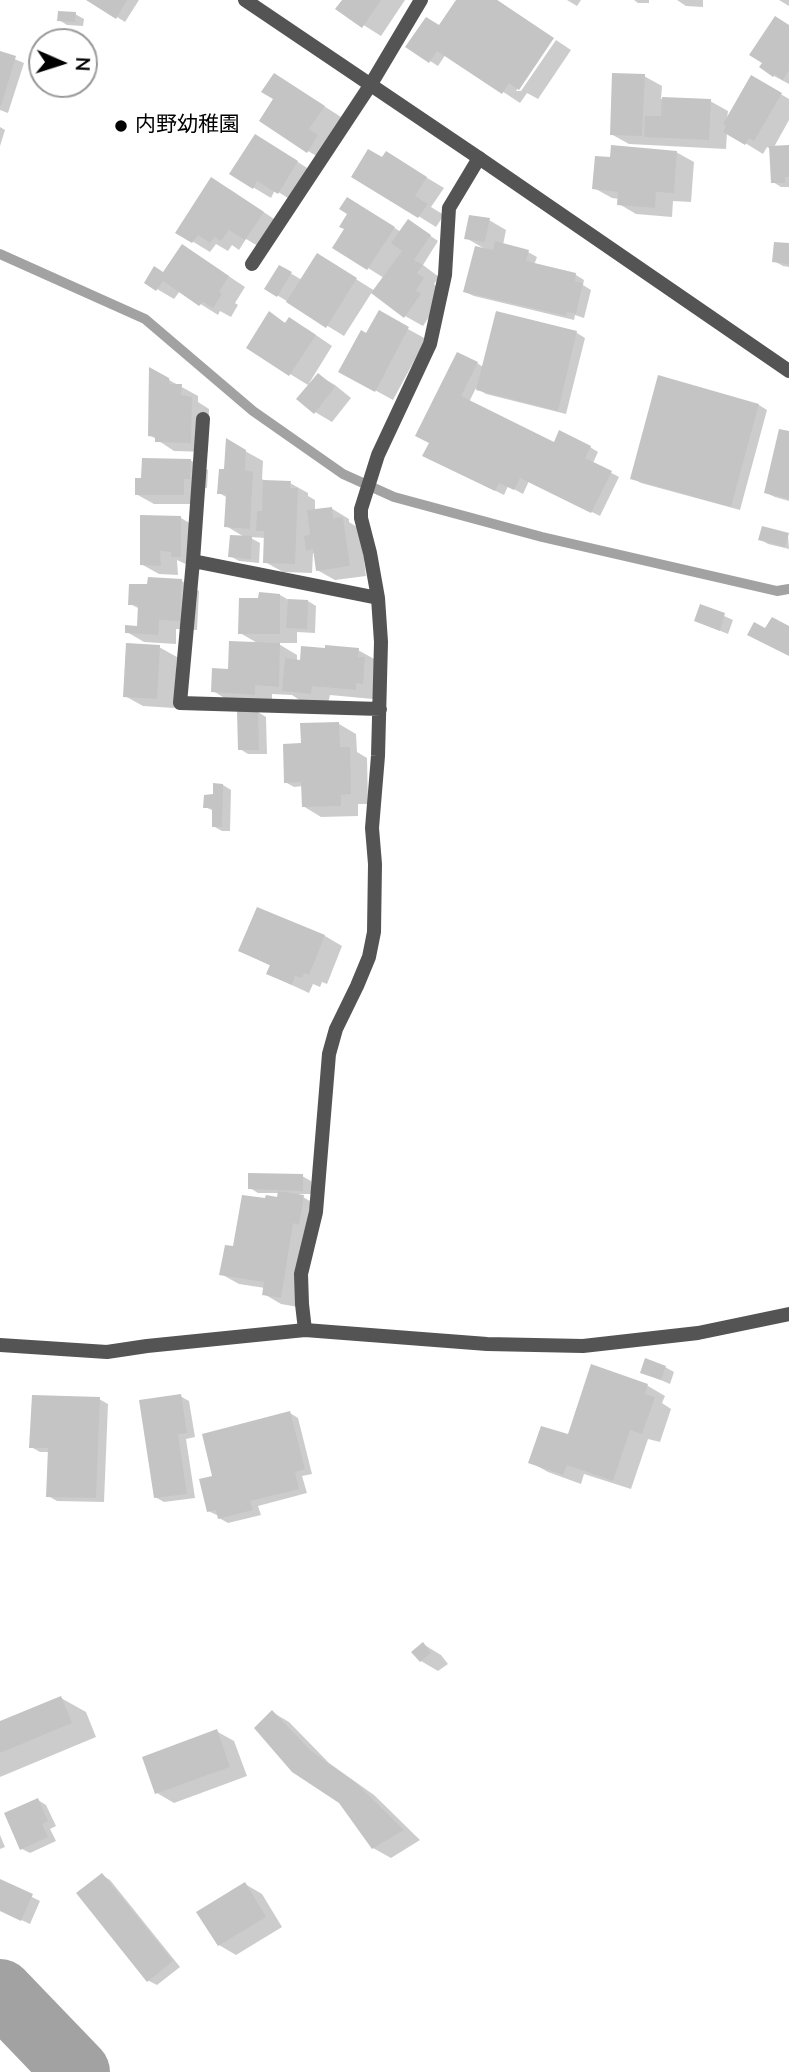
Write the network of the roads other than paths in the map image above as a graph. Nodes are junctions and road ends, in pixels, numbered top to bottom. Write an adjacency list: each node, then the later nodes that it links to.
1 (245, 0): 3 (street)
2 (421, 0): 3 (street)
3 (370, 84): 4 (street); 5 (street)
4 (479, 158): 6 (street); 9 (street)
5 (252, 264)
6 (789, 371)
7 (203, 419): 8 (street)
8 (193, 561): 9 (street); 10 (street)
9 (378, 598): 10 (street)
10 (380, 709): 12 (street)
11 (789, 1314): 12 (street)
12 (305, 1330): 13 (street)
13 (0, 1345)

